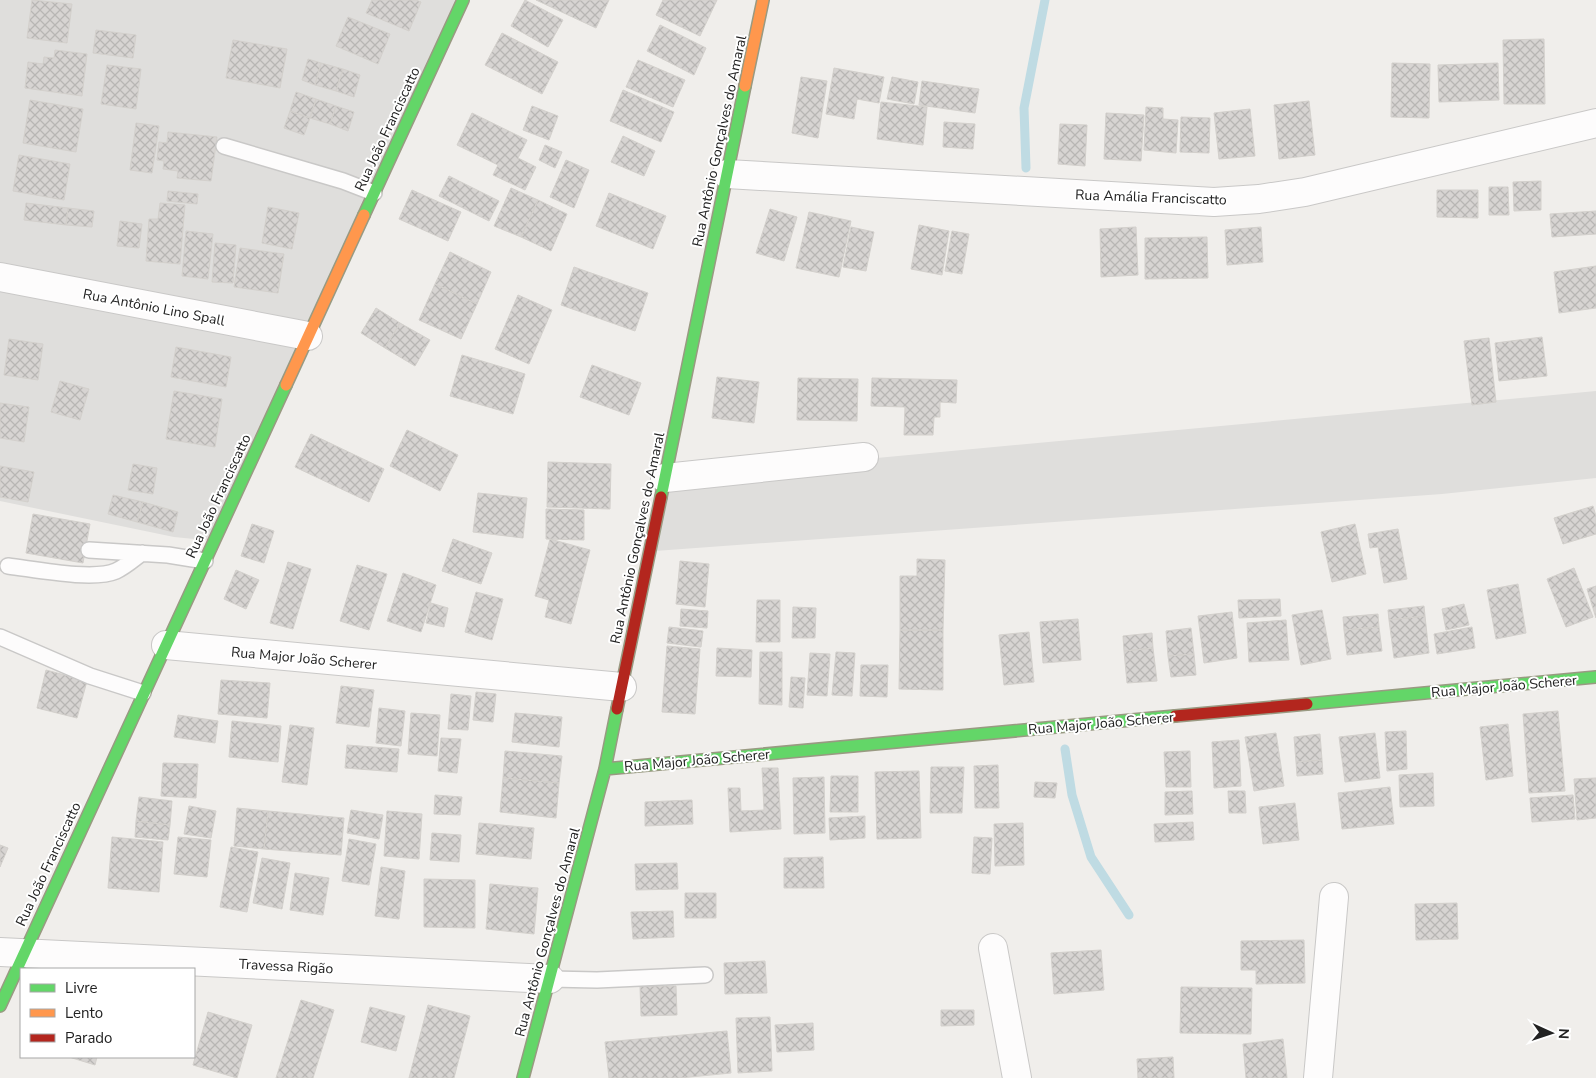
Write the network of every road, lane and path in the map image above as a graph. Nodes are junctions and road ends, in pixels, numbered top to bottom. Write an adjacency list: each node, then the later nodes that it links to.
1 (463, 0): 6 (street, Rua João Franciscatto)
2 (763, 0): 5 (street, Rua Antônio Gonçalves do Amaral)
3 (1596, 123): 5 (street, Rua Amália Franciscatto)
4 (224, 146): 6 (lane)
5 (727, 174): 10 (street, Rua Antônio Gonçalves do Amaral)
6 (374, 194): 8 (street, Rua João Franciscatto)
7 (0, 277): 8 (street, Rua Antônio Lino Spall)
8 (308, 336): 13 (street, Rua João Franciscatto)
9 (864, 457): 10 (street)
10 (665, 478): 18 (street, Rua Antônio Gonçalves do Amaral)
11 (90, 550): 12 (lane)
12 (142, 553): 13 (lane); 14 (lane)
13 (205, 561): 16 (street, Rua João Franciscatto)
14 (8, 566)
15 (0, 637): 19 (lane)
16 (166, 645): 18 (street, Rua Major João Scherer); 19 (street, Rua João Franciscatto)
17 (1596, 677): 20 (street, Rua Major João Scherer)
18 (622, 687): 20 (street, Rua Antônio Gonçalves do Amaral)
19 (143, 693): 23 (street, Rua João Franciscatto)
20 (605, 769): 25 (street, Rua Antônio Gonçalves do Amaral)
21 (1334, 897): 29 (street)
22 (993, 948): 28 (street)
23 (12, 953): 25 (street, Travessa Rigão); 26 (street, Rua João Franciscatto)
24 (705, 975): 25 (lane)
25 (550, 979): 27 (street, Rua Antônio Gonçalves do Amaral)
26 (0, 1006)
27 (523, 1078)
28 (1017, 1078)
29 (1318, 1078)

